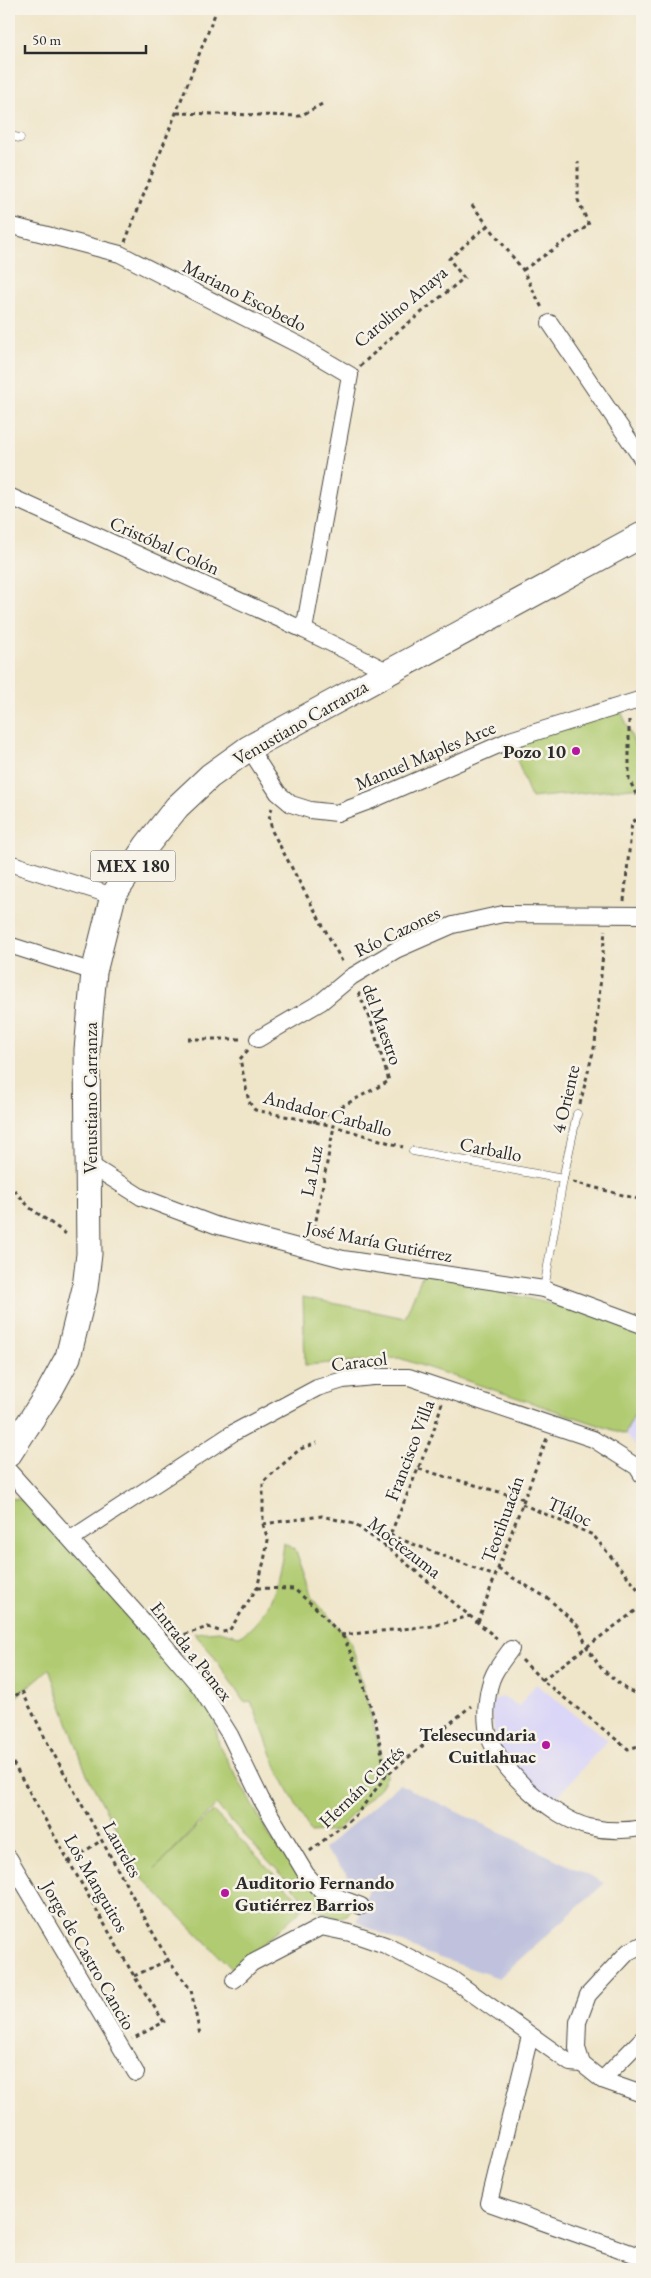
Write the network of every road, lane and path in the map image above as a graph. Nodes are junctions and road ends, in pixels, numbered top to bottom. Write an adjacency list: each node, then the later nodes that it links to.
1 (217, 9): 3 (path)
2 (324, 103): 3 (path)
3 (177, 113): 10 (path)
4 (9, 136): 5 (lane)
5 (20, 138)
6 (578, 161): 11 (path)
7 (472, 205): 9 (path)
8 (9, 225): 10 (street, Mariano Escobedo)
9 (488, 225): 11 (path); 13 (path, Carolino Anaya)
10 (120, 254): 13 (street, Mariano Escobedo)
11 (523, 270): 12 (path)
12 (550, 323): 14 (street)
13 (350, 375): 17 (street)
14 (641, 456)
15 (9, 496): 17 (street, Cristóbal Colón)
16 (642, 535): 18 (main road, Venustiano Carranza / MEX 180)
17 (304, 630): 18 (street, Cristóbal Colón)
18 (389, 672): 20 (main road, Venustiano Carranza / MEX 180)
19 (636, 701): 21 (street, Manuel Maples Arce); 22 (path)
20 (249, 748): 21 (street, Manuel Maples Arce); 25 (main road, Venustiano Carranza / MEX 180)
21 (278, 793): 30 (path, del Maestro)
22 (642, 794)
23 (642, 816): 26 (path, 4 Oriente)
24 (9, 863): 25 (street)
25 (113, 896): 29 (main road, Venustiano Carranza / MEX 180)
26 (614, 914): 27 (street, Río Cazones); 30 (street, Río Cazones); 33 (path, 4 Oriente)
27 (642, 915)
28 (9, 945): 29 (street)
29 (94, 972): 37 (main road, Venustiano Carranza / MEX 180)
30 (351, 976): 32 (street, Río Cazones); 34 (path, del Maestro)
31 (188, 1039): 32 (path)
32 (258, 1039): 34 (path, Andador Carballo)
33 (577, 1114): 38 (lane, 4 Oriente)
34 (313, 1122): 35 (path, Andador Carballo)
35 (334, 1126): 36 (path, Andador Carballo); 41 (path, La Luz)
36 (413, 1150): 38 (lane, Carballo)
37 (89, 1164): 41 (street, José María Gutiérrez); 42 (main road, Venustiano Carranza / MEX 180)
38 (563, 1179): 40 (path); 43 (lane, 4 Oriente)
39 (9, 1184): 42 (path)
40 (642, 1200)
41 (310, 1250): 43 (street, José María Gutiérrez)
42 (89, 1254): 48 (main road, Venustiano Carranza / MEX 180)
43 (544, 1289): 44 (street, José María Gutiérrez)
44 (642, 1324)
45 (446, 1389): 46 (street, Caracol); 49 (path, Francisco Villa); 56 (street, Caracol)
46 (552, 1425): 51 (street, Caracol); 52 (path, Teotihuacán)
47 (317, 1444): 54 (path)
48 (9, 1454)
49 (419, 1469): 52 (path); 55 (path, Francisco Villa)
50 (9, 1471): 56 (street, Entrada a Pemex)
51 (642, 1475)
52 (524, 1499): 53 (path, Teotihuacán)
53 (522, 1504): 58 (path, Teotihuacán); 61 (path, Tláloc)
54 (263, 1524): 57 (path, Moctezuma); 60 (path)
55 (390, 1535): 57 (path, Francisco Villa); 59 (path)
56 (71, 1539): 66 (street, Entrada a Pemex)
57 (389, 1549): 63 (path, Moctezuma)
58 (498, 1569): 59 (path, Teotihuacán); 67 (path)
59 (495, 1576): 64 (path, Teotihuacán)
60 (256, 1588): 65 (path); 66 (path)
61 (642, 1594)
62 (642, 1607): 67 (path)
63 (470, 1616): 64 (path, Moctezuma); 65 (path)
64 (478, 1622): 68 (path, Moctezuma)
65 (341, 1635): 75 (path)
66 (162, 1642): 79 (street, Entrada a Pemex)
67 (587, 1647): 69 (path); 71 (path)
68 (511, 1649): 69 (path, Moctezuma); 70 (street)
69 (542, 1680): 73 (path, Moctezuma)
70 (489, 1691): 75 (path, Hernán Cortés); 76 (street)
71 (642, 1697)
72 (9, 1700): 77 (path, Laureles)
73 (642, 1745)
74 (9, 1756): 80 (path, Los Manguitos)
75 (386, 1776): 79 (path, Hernán Cortés)
76 (642, 1828)
77 (102, 1840): 80 (path); 83 (path, Laureles)
78 (9, 1858): 89 (street, Jorge de Castro Cancio)
79 (297, 1861): 81 (street, Entrada a Pemex)
80 (68, 1862): 84 (path, Los Manguitos)
81 (361, 1906)
82 (642, 1945): 90 (street)
83 (168, 1960): 84 (path); 86 (path, Laureles)
84 (134, 1976): 89 (path, Los Manguitos)
85 (234, 1980): 87 (street)
86 (200, 2035)
87 (530, 2036): 90 (street); 94 (street)
88 (642, 2038): 92 (street)
89 (119, 2046): 91 (street, Jorge de Castro Cancio)
90 (582, 2064): 92 (street)
91 (136, 2073)
92 (602, 2080): 93 (street)
93 (642, 2094)
94 (642, 2257)

